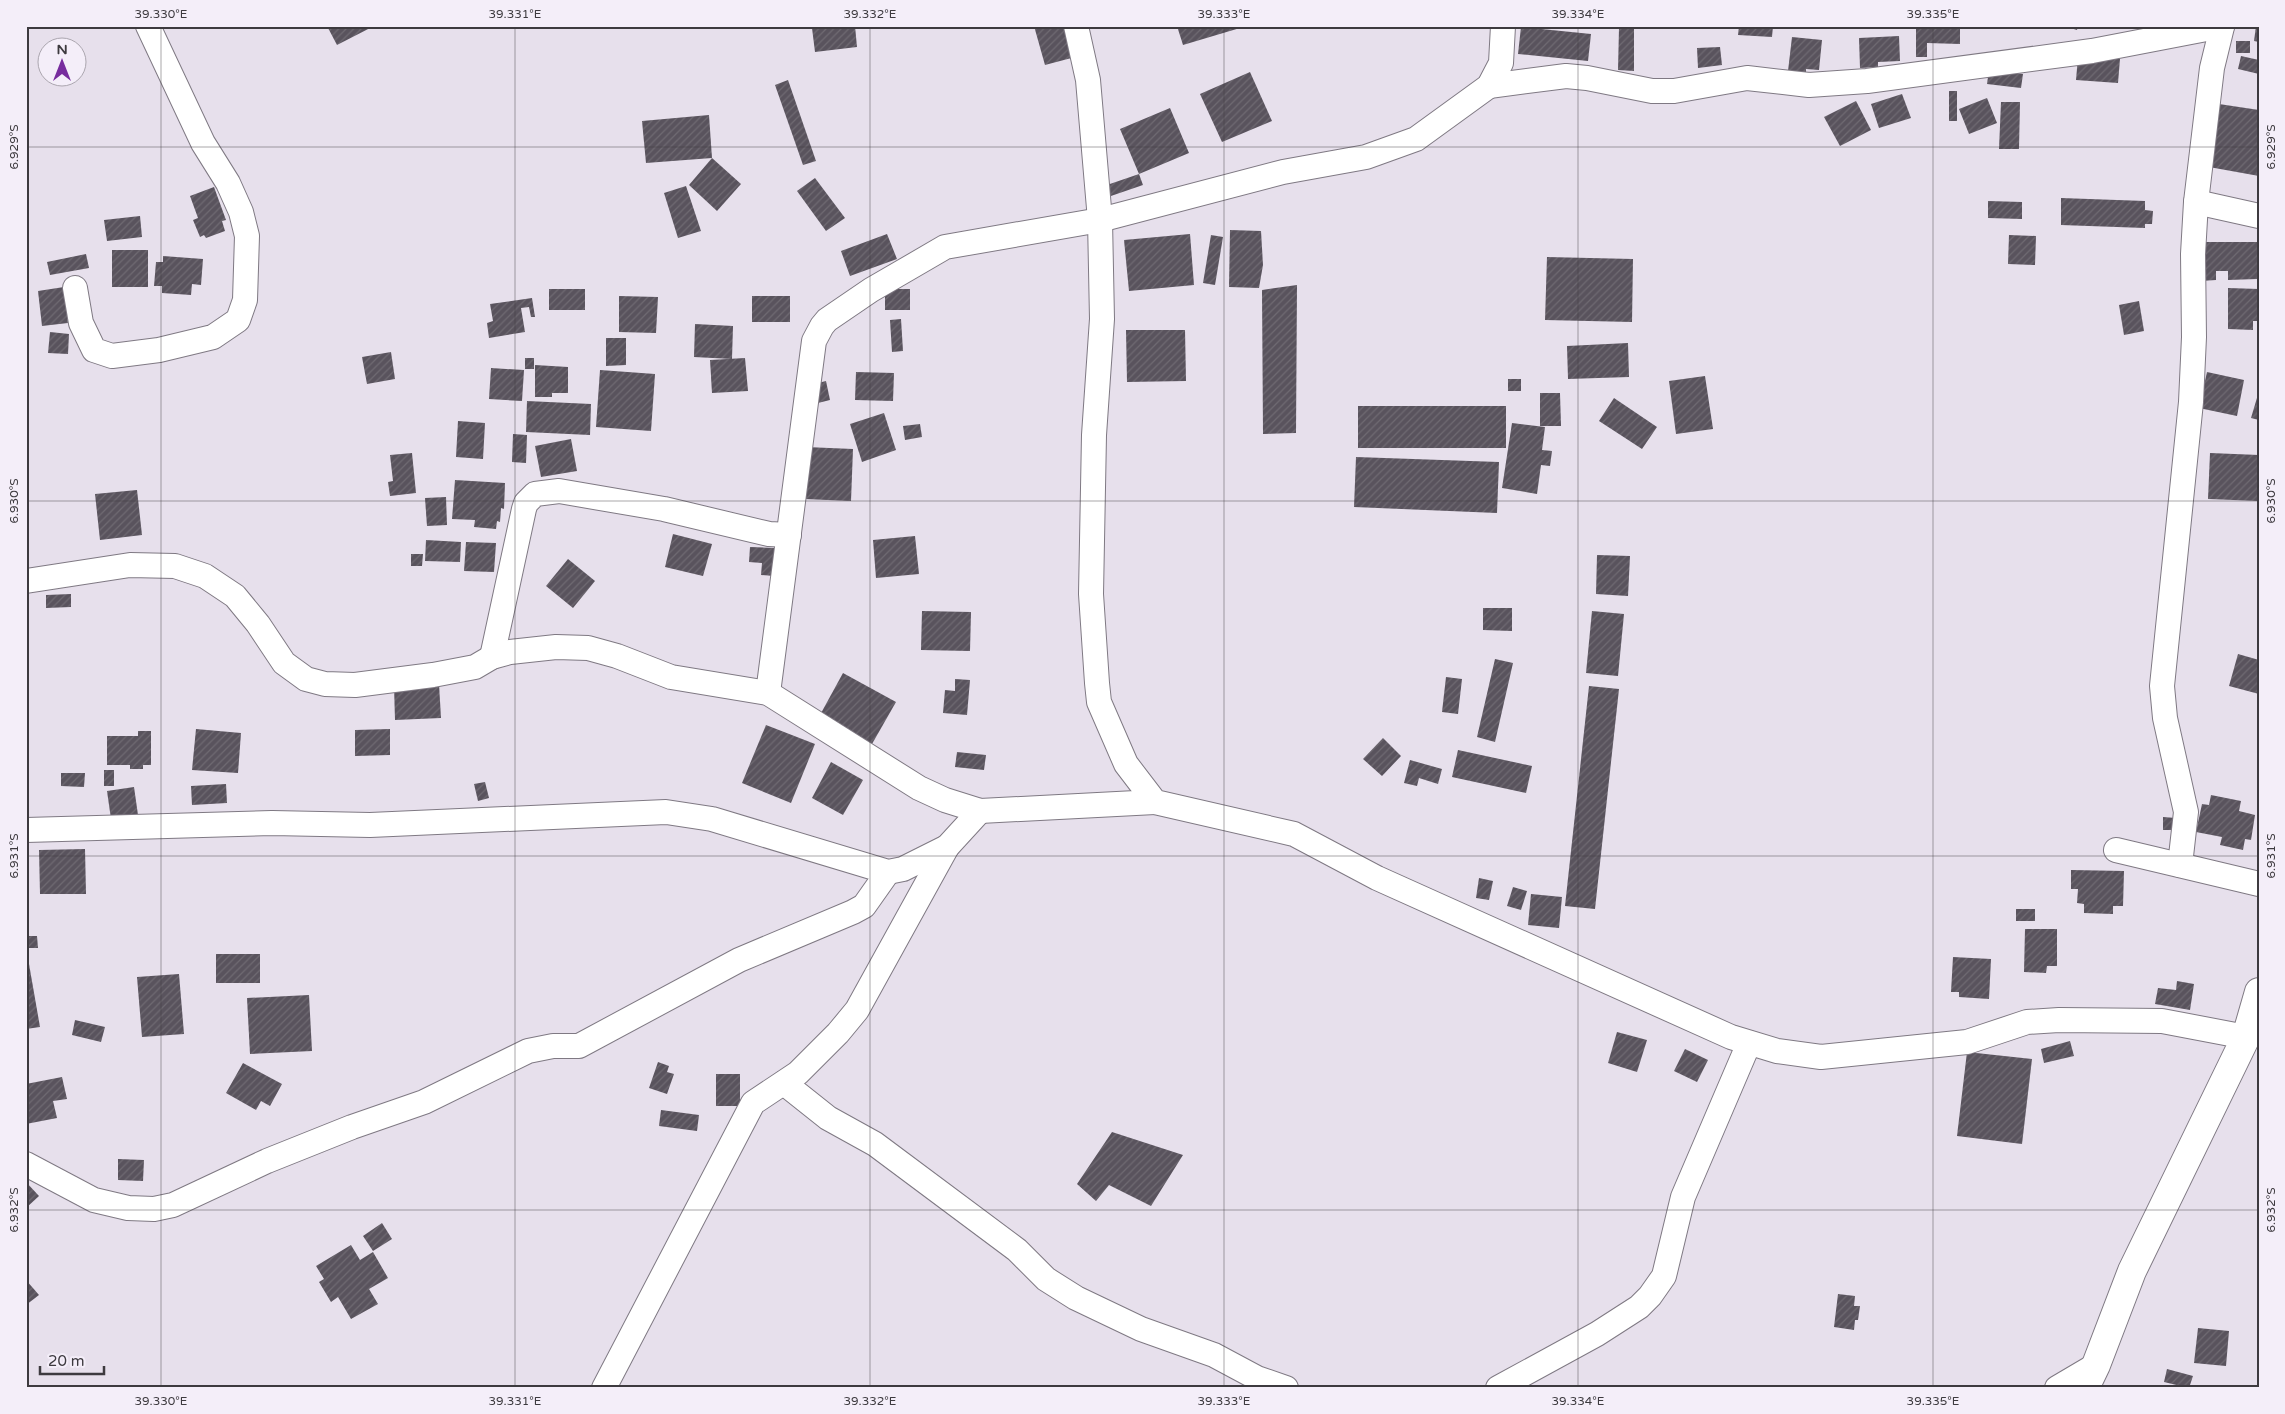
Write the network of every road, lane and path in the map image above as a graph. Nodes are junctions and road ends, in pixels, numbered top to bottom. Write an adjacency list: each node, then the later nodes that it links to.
1 (148, 26): 9 (street)
2 (1076, 26): 8 (street)
3 (1503, 26): 5 (street)
4 (2222, 26): 5 (street); 6 (street)
5 (1489, 86): 8 (street)
6 (2196, 202): 7 (street); 19 (street)
7 (2259, 216)
8 (1100, 220): 10 (street); 14 (street)
9 (75, 288)
10 (789, 535): 12 (street); 13 (street)
11 (26, 581): 12 (street)
12 (492, 657): 13 (street)
13 (768, 693): 15 (street)
14 (1155, 802): 15 (street); 24 (street)
15 (980, 811): 17 (street)
16 (26, 830): 20 (street)
17 (947, 846): 20 (street); 25 (street)
18 (2116, 850): 19 (street)
19 (2180, 865): 21 (street)
20 (888, 872): 26 (street)
21 (2259, 884)
22 (2258, 995): 23 (main road)
23 (2246, 1037): 24 (street); 27 (main road)
24 (1749, 1043): 30 (street)
25 (784, 1083): 28 (street); 29 (street)
26 (26, 1164)
27 (2090, 1376): 31 (street)
28 (604, 1388)
29 (1286, 1388)
30 (1498, 1388)
31 (2057, 1388)

